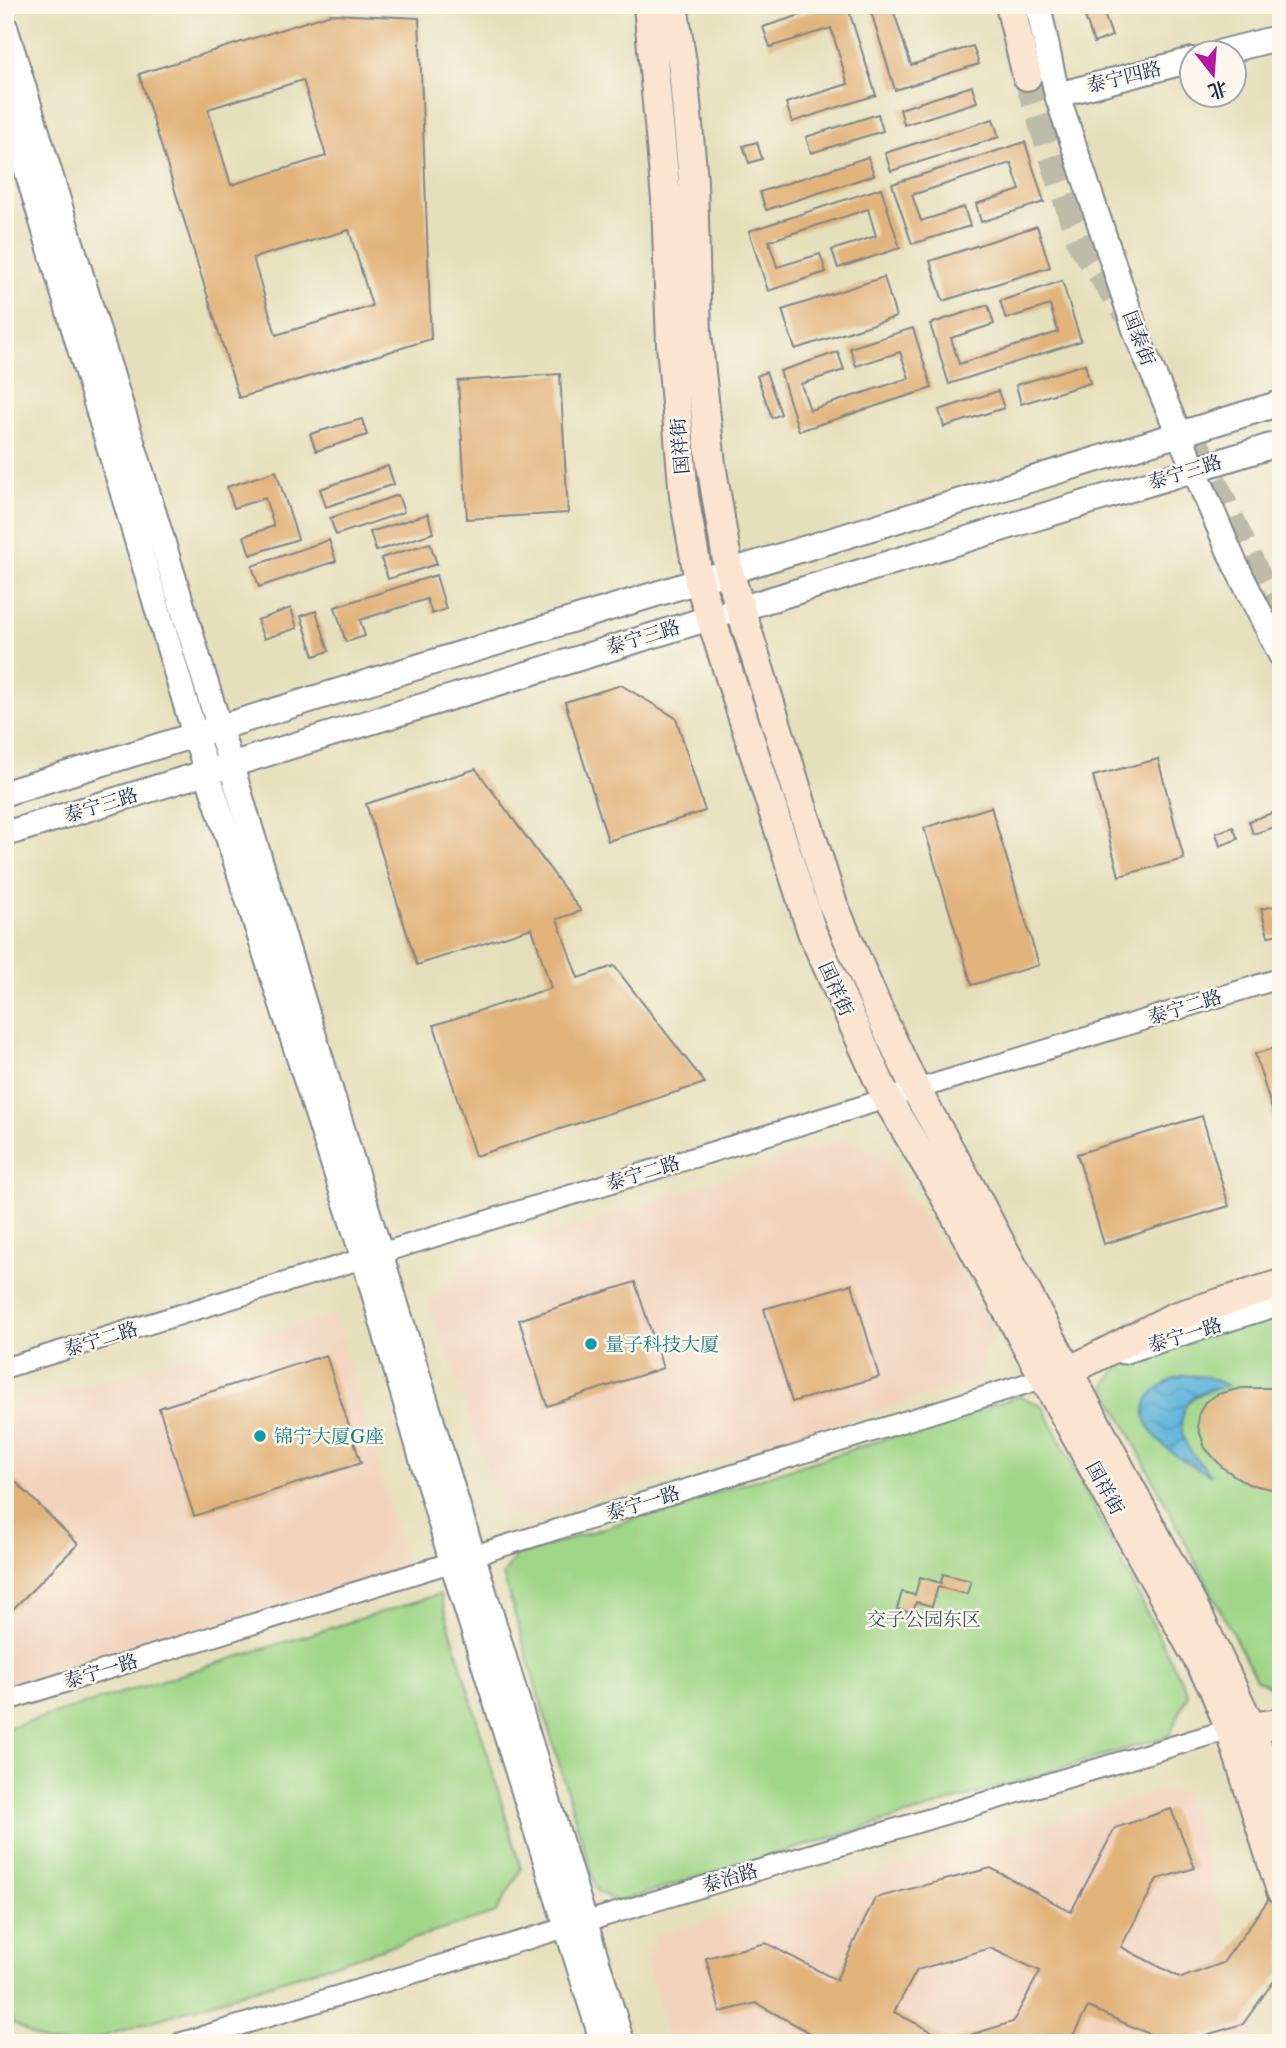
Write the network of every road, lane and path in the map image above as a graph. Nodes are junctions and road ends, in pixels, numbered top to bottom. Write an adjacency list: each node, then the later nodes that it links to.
1 (648, 5): 17 (main road, 国祥街)
2 (673, 5): 16 (main road, 国祥街)
3 (1010, 5): 9 (main road)
4 (1038, 5): 10 (street, 国泰街)
5 (5, 27): 21 (street)
6 (1281, 37): 7 (street)
7 (1248, 45)
8 (1178, 64): 10 (street, 泰宁四路)
9 (1027, 76)
10 (1057, 94): 13 (street, 国泰街)
11 (5, 97): 22 (street)
12 (1281, 403): 13 (street, 泰宁三路)
13 (1179, 434): 15 (street, 国泰街); 16 (street, 泰宁三路)
14 (1281, 443): 15 (street, 泰宁三路)
15 (1194, 470): 18 (street, 泰宁三路); 20 (street, 国泰街)
16 (729, 572): 17 (street, 泰宁三路); 18 (main road, 国祥街)
17 (699, 581): 19 (main road, 国祥街); 21 (street, 泰宁三路)
18 (741, 608): 19 (street, 泰宁三路); 28 (main road, 国祥街)
19 (711, 616): 23 (street, 泰宁三路); 29 (main road, 国祥街)
20 (1281, 655)
21 (220, 727): 22 (street, 泰宁三路); 23 (street)
22 (195, 735): 24 (street); 25 (street, 泰宁三路)
23 (231, 765): 24 (street, 泰宁三路); 30 (street)
24 (207, 772): 26 (street, 泰宁三路); 30 (street)
25 (5, 793)
26 (5, 834)
27 (1281, 978): 28 (street, 泰宁二路)
28 (916, 1090): 29 (street, 泰宁二路); 34 (main road, 国祥街)
29 (887, 1099): 30 (street, 泰宁二路); 34 (main road, 国祥街)
30 (372, 1256): 33 (street, 泰宁二路); 35 (street)
31 (1281, 1284): 34 (main road)
32 (1281, 1306): 34 (street, 泰宁一路)
33 (5, 1368)
34 (1056, 1374): 35 (street, 泰宁一路); 38 (main road, 国祥街)
35 (463, 1559): 36 (street, 泰宁一路); 41 (street)
36 (5, 1701)
37 (1281, 1721): 38 (main road)
38 (1240, 1728): 39 (main road, 国祥街); 40 (main road, 国祥街); 41 (street, 泰治路)
39 (1281, 1816)
40 (1281, 1891)
41 (576, 1924): 42 (street, 泰治路); 43 (street); 44 (street)
42 (180, 2043)
43 (603, 2043)
44 (622, 2043)

